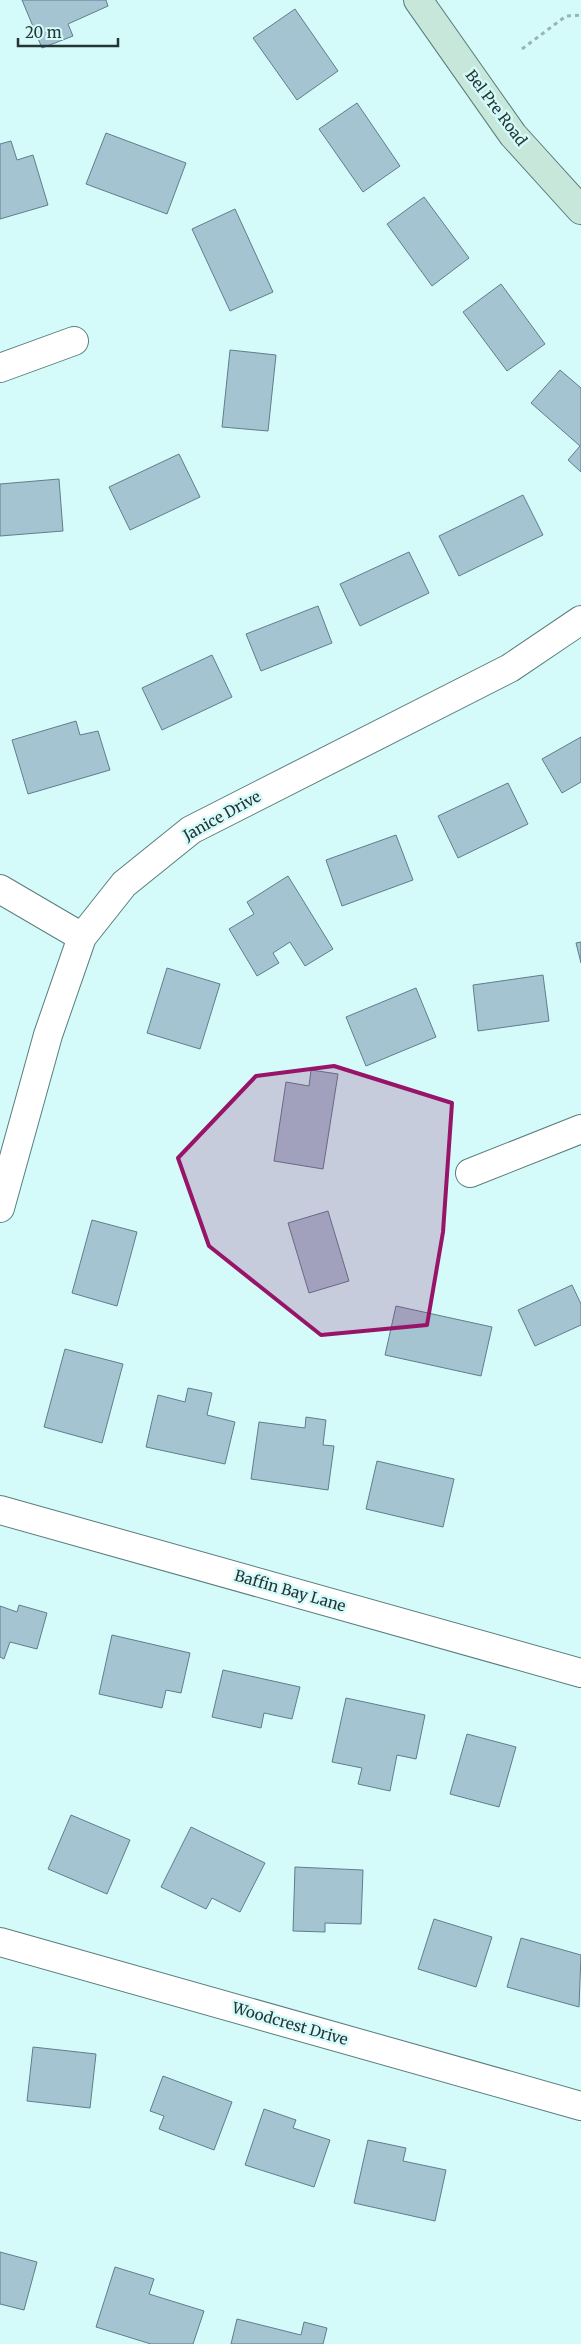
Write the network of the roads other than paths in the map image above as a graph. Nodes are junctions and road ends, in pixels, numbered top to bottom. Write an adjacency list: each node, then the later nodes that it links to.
1 (418, 0): 2 (main road, Bel Pre Road)
2 (581, 210)
3 (74, 341): 4 (street)
4 (0, 368)
5 (581, 620): 7 (street, Janice Drive)
6 (0, 889): 7 (street)
7 (82, 937): 10 (street, Janice Drive)
8 (581, 1129): 9 (street)
9 (470, 1173)
10 (0, 1208)
11 (0, 1510): 12 (street, Baffin Bay Lane)
12 (581, 1673)
13 (0, 1942): 14 (street, Woodcrest Drive)
14 (581, 2106)

